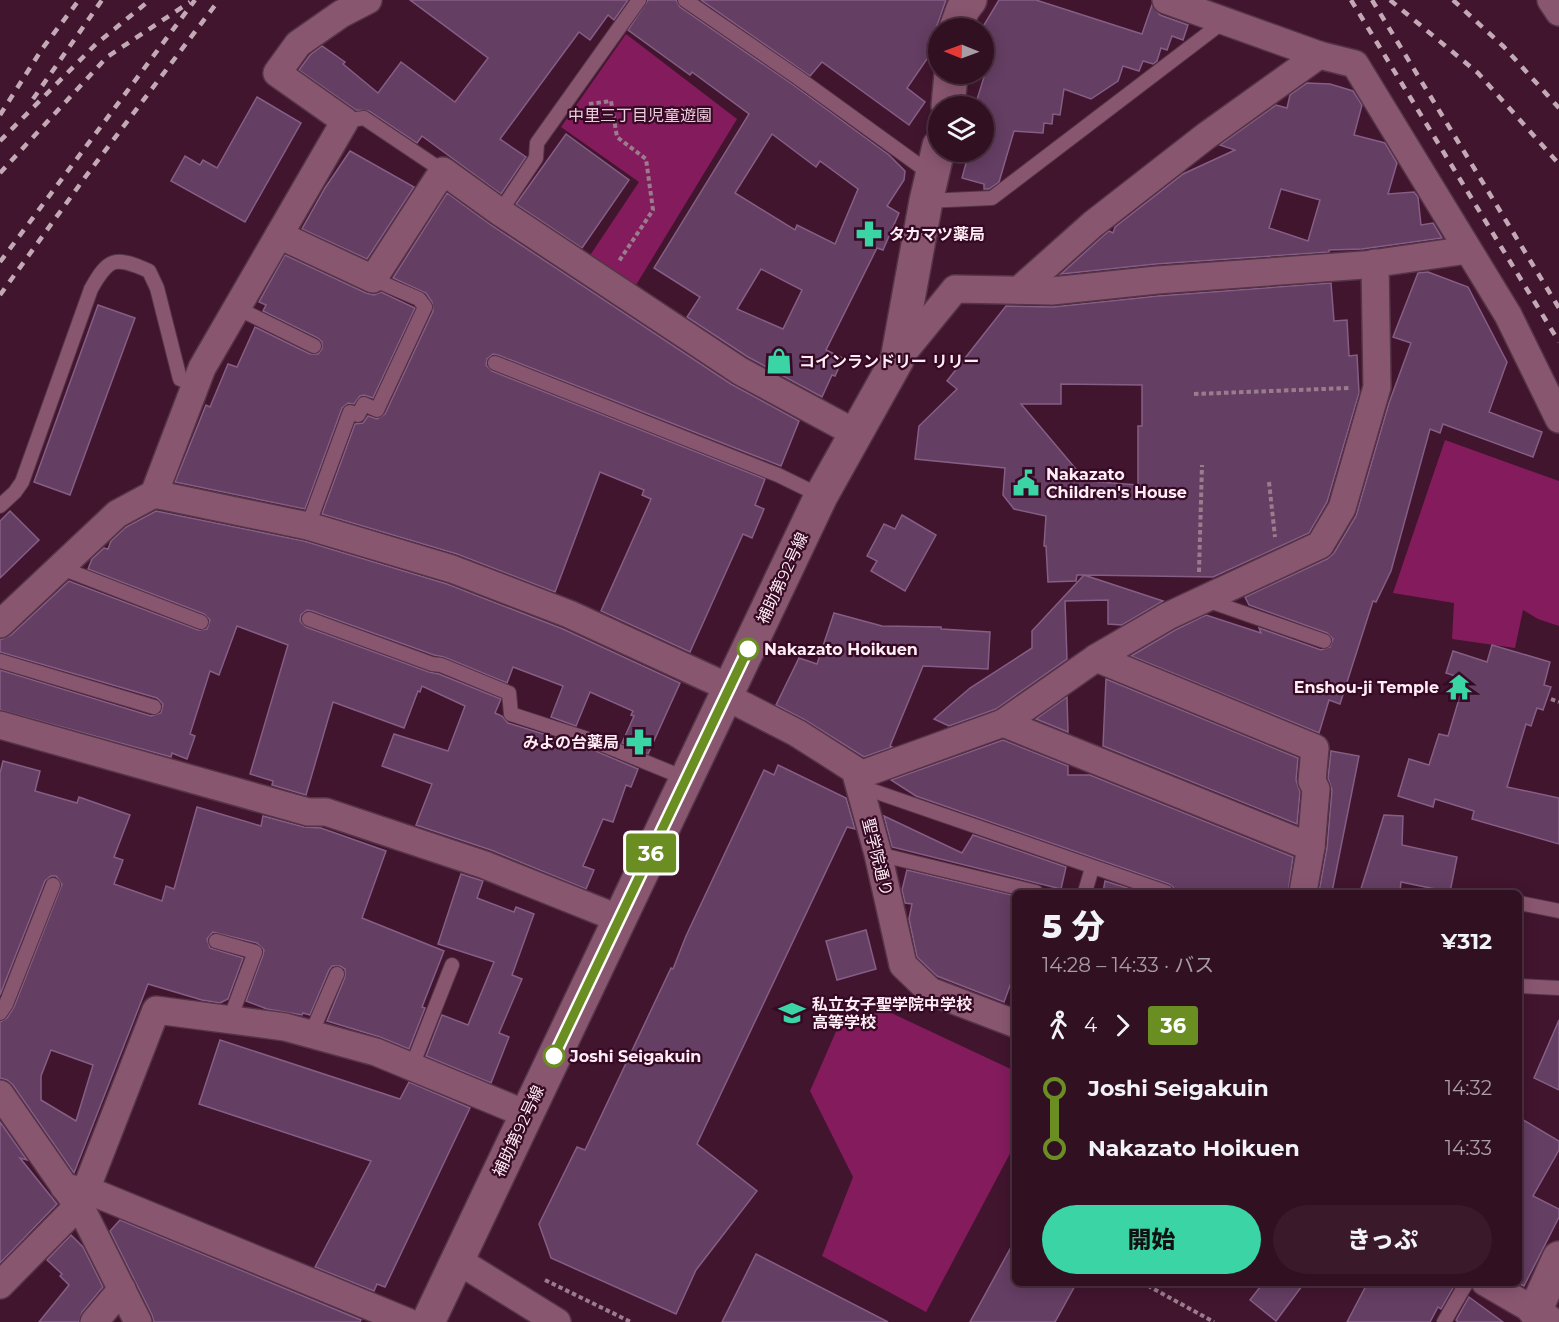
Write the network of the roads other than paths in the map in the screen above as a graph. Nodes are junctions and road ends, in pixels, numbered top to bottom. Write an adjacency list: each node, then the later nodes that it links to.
1 (368, 0): 11 (street)
2 (639, 0): 14 (lane)
3 (685, 0): 13 (lane)
4 (970, 0): 8 (street)
5 (1166, 0): 9 (street)
6 (1551, 0): 7 (street)
7 (1559, 12)
8 (960, 18)
9 (1223, 22): 10 (street); 13 (lane)
10 (1319, 55): 16 (street); 21 (street)
11 (345, 121): 12 (lane); 15 (street)
12 (443, 171): 14 (street); 18 (street)
13 (932, 174): 19 (street, 補助第92号線)
14 (500, 212): 28 (street)
15 (279, 235): 18 (street); 22 (street)
16 (1468, 250): 17 (street); 27 (street)
17 (1375, 263): 21 (street); 34 (street)
18 (373, 279): 32 (lane)
19 (910, 289): 20 (street); 24 (street, 補助第92号線)
20 (955, 289): 21 (street); 24 (street)
21 (1019, 290)
22 (237, 308): 23 (lane); 26 (street)
23 (314, 346)
24 (897, 360): 28 (street, 補助第92号線)
25 (495, 363): 30 (lane)
26 (196, 385): 29 (street); 31 (lane)
27 (1559, 419)
28 (855, 433): 30 (street, 補助第92号線)
29 (154, 494): 32 (street); 33 (street)
30 (821, 496): 41 (street, 補助第92号線)
31 (0, 506)
32 (308, 526): 41 (street)
33 (59, 567): 36 (lane); 37 (street)
34 (1204, 599): 38 (lane); 39 (street)
35 (309, 619): 45 (lane)
36 (201, 622)
37 (0, 624)
38 (1324, 641)
39 (1096, 658): 43 (street); 47 (street)
40 (0, 661): 42 (lane)
41 (728, 692): 45 (street, 補助第92号線); 46 (street)
42 (154, 707)
43 (1003, 723): 46 (street); 47 (street)
44 (0, 725): 57 (street)
45 (687, 779): 57 (street, 補助第92号線)
46 (858, 781): 48 (street, 聖学院通り); 49 (lane)
47 (1311, 847): 54 (street)
48 (878, 854): 52 (lane); 65 (street, 聖学院通り)
49 (1092, 868): 51 (lane); 53 (lane)
50 (53, 885): 63 (lane)
51 (1144, 889)
52 (1028, 890)
53 (1086, 890)
54 (1303, 890)
55 (1522, 903): 56 (lane)
56 (1559, 911)
57 (620, 919): 69 (street, 補助第92号線)
58 (216, 942): 64 (lane)
59 (452, 965): 67 (lane)
60 (337, 975): 66 (lane)
61 (1522, 986): 62 (lane)
62 (1559, 988)
63 (0, 1013)
64 (230, 1019): 66 (street); 70 (street)
65 (1012, 1023)
66 (311, 1034): 67 (street)
67 (412, 1066): 69 (street)
68 (2, 1100): 70 (street)
69 (526, 1114): 72 (street, 補助第92号線)
70 (75, 1194): 73 (street); 76 (street); 80 (street)
71 (1559, 1258): 77 (street)
72 (457, 1260): 81 (street, 補助第92号線); 82 (street)
73 (0, 1285)
74 (1465, 1286): 83 (lane)
75 (1492, 1286): 77 (street)
76 (122, 1289): 78 (street); 79 (street)
77 (1542, 1317)
78 (94, 1322)
79 (138, 1322)
80 (408, 1322)
81 (428, 1322)
82 (557, 1322)
83 (1444, 1322)

